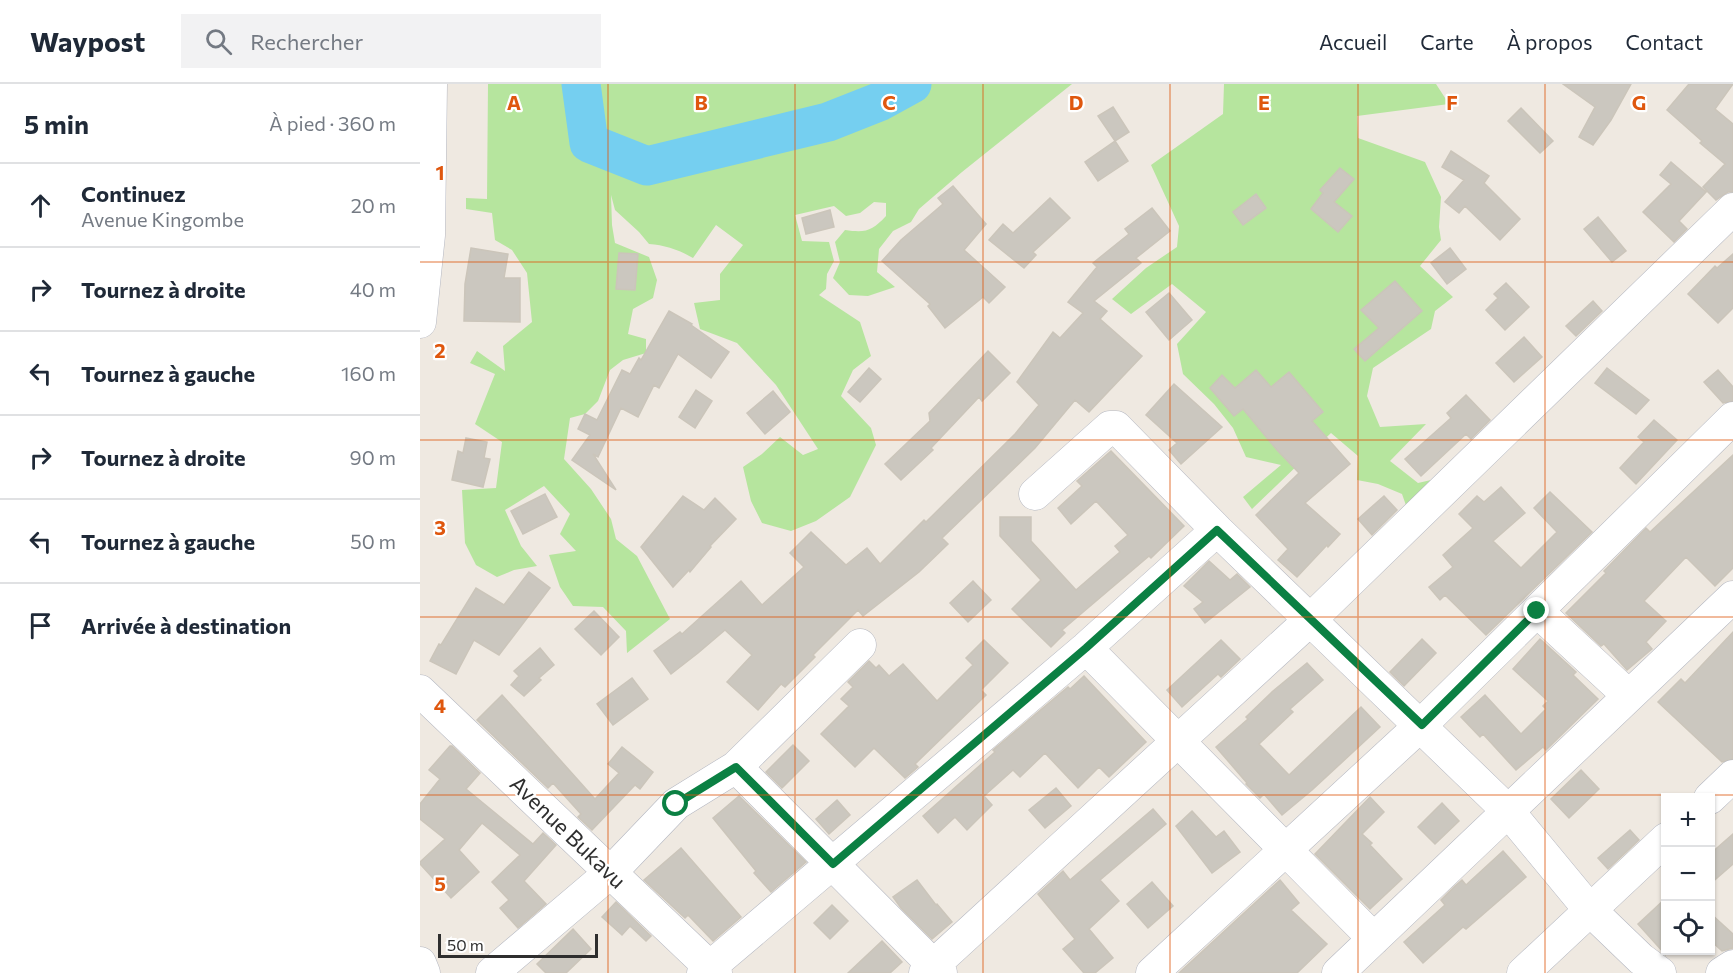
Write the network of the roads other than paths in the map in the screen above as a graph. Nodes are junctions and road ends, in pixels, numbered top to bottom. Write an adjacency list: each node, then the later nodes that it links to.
1 (431, 84): 3 (street)
2 (1733, 209): 9 (street)
3 (420, 322)
4 (1733, 418): 8 (street)
5 (1035, 494): 6 (street)
6 (1217, 530): 9 (street); 11 (street)
7 (1733, 597): 13 (street)
8 (1537, 611): 13 (street); 14 (street)
9 (1311, 619): 14 (street); 15 (street)
10 (860, 645): 16 (street)
11 (1086, 648): 15 (street); 22 (street)
12 (420, 691): 23 (street, Avenue Bukavu)
13 (1629, 696): 19 (street)
14 (1422, 725): 19 (street); 21 (street)
15 (1178, 741): 21 (street); 28 (street)
16 (736, 767): 22 (street); 23 (street)
17 (1733, 776): 18 (street)
18 (1715, 793)
19 (1508, 811): 24 (street); 25 (street)
20 (1661, 843): 24 (street)
21 (1286, 850): 25 (street); 32 (street)
22 (833, 864): 28 (street); 29 (street)
23 (610, 872): 29 (street, Avenue Bukavu); 31 (street)
24 (1589, 909): 34 (street); 35 (street)
25 (1374, 939): 33 (street)
26 (420, 963): 30 (street)
27 (1733, 966): 36 (street)
28 (933, 970)
29 (710, 971)
30 (424, 973)
31 (492, 973)
32 (1152, 973)
33 (1338, 973)
34 (1523, 973)
35 (1660, 973)
36 (1722, 973)

